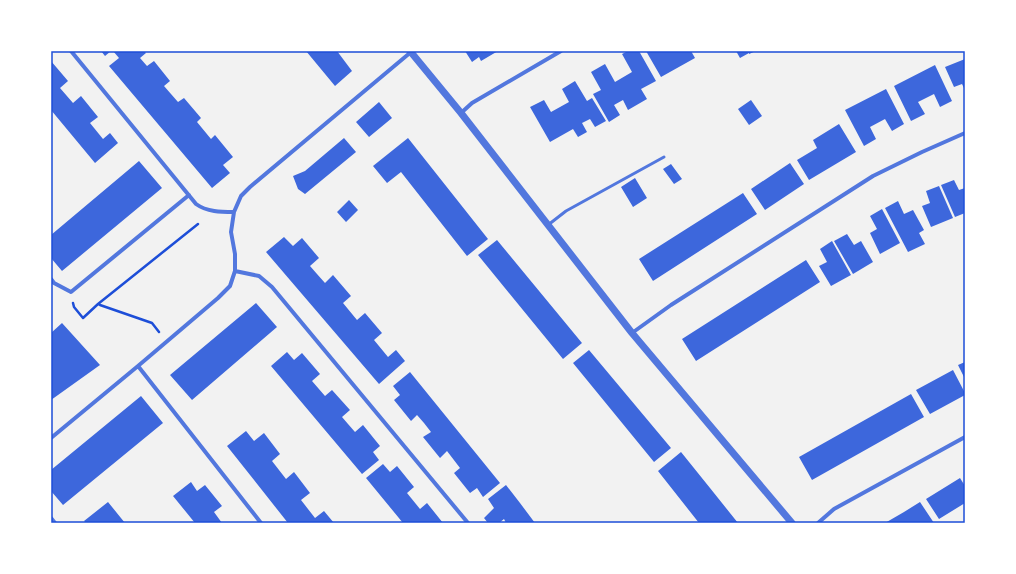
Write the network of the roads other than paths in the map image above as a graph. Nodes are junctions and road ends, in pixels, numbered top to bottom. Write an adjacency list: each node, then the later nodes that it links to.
1 (71, 51): 7 (street)
2 (561, 51): 4 (street)
3 (410, 52): 4 (street); 8 (street)
4 (461, 113): 9 (street)
5 (965, 133): 12 (street)
6 (664, 157): 9 (lane)
7 (189, 195): 8 (street); 11 (street)
8 (234, 212): 10 (street)
9 (548, 225): 12 (street)
10 (235, 271): 13 (street); 19 (street)
11 (51, 279)
12 (632, 333): 20 (street)
13 (138, 366): 15 (street); 18 (street)
14 (965, 437): 21 (street)
15 (51, 438)
16 (51, 518): 17 (street)
17 (55, 523)
18 (261, 523)
19 (468, 523)
20 (792, 523)
21 (818, 523)

